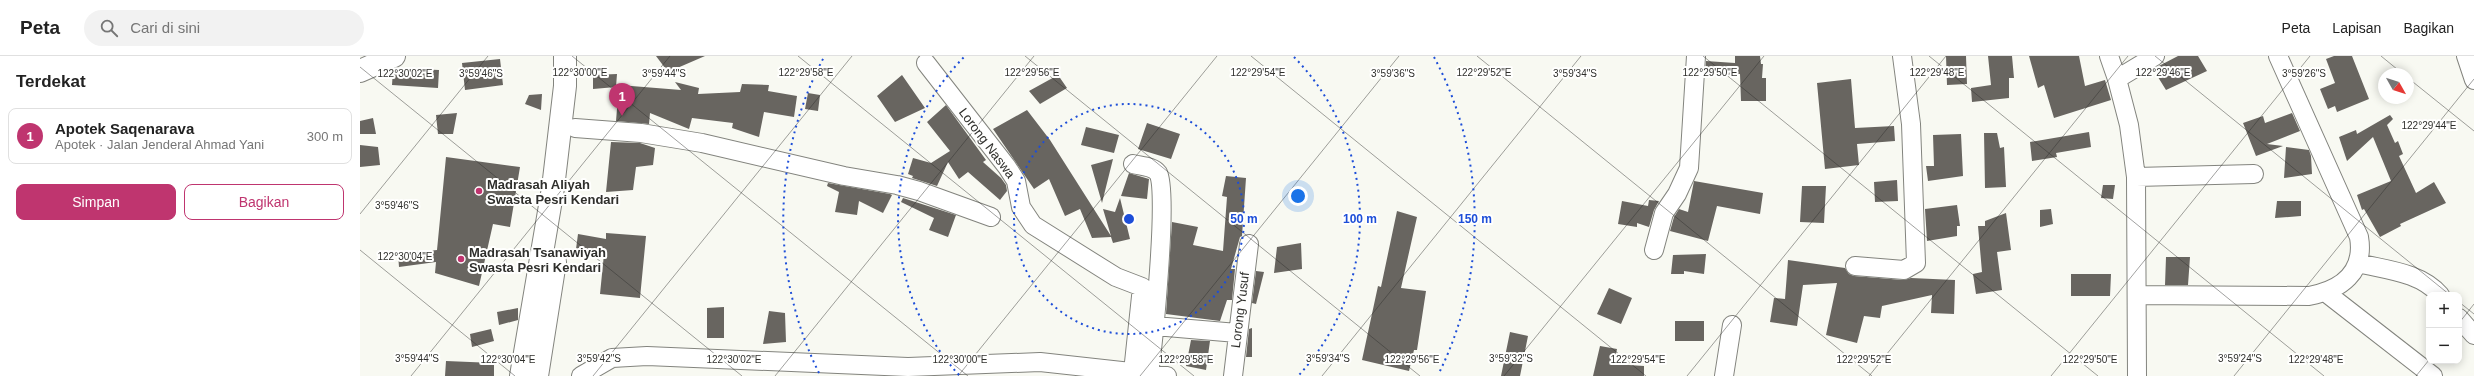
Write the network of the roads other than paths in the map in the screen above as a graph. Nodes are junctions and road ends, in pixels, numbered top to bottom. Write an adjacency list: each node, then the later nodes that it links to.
1 (394, 56): 11 (main road)
2 (564, 56): 34 (main road)
3 (579, 56): 14 (main road)
4 (1696, 56): 20 (street)
5 (1902, 56): 22 (street)
6 (2109, 56): 12 (street)
7 (2155, 56): 12 (street)
8 (2278, 56): 21 (street)
9 (2466, 56): 13 (street)
10 (926, 63): 23 (street, Lorong Naswa)
11 (360, 71)
12 (2117, 79): 17 (street)
13 (2474, 80)
14 (575, 128): 18 (street); 35 (main road)
15 (1132, 164): 23 (street)
16 (2254, 174): 17 (street)
17 (2136, 177): 26 (street)
18 (991, 217)
19 (1249, 244): 30 (street, Lorong Yusuf)
20 (1654, 250)
21 (2358, 263): 24 (street); 25 (street)
22 (1855, 266)
23 (1149, 288): 29 (street); 33 (street)
24 (2325, 292): 26 (street); 41 (street)
25 (2437, 292)
26 (2138, 295): 40 (street)
27 (2462, 321): 31 (street)
28 (1732, 325): 39 (street)
29 (1155, 326): 30 (street); 33 (street)
30 (1237, 333): 38 (street, Lorong Yusuf)
31 (2474, 335)
32 (908, 371): 33 (street); 36 (street)
33 (1141, 373): 37 (street)
34 (520, 376)
35 (537, 376)
36 (581, 376)
37 (1167, 376)
38 (1233, 376)
39 (1724, 376)
40 (2137, 376)
41 (2433, 376)

